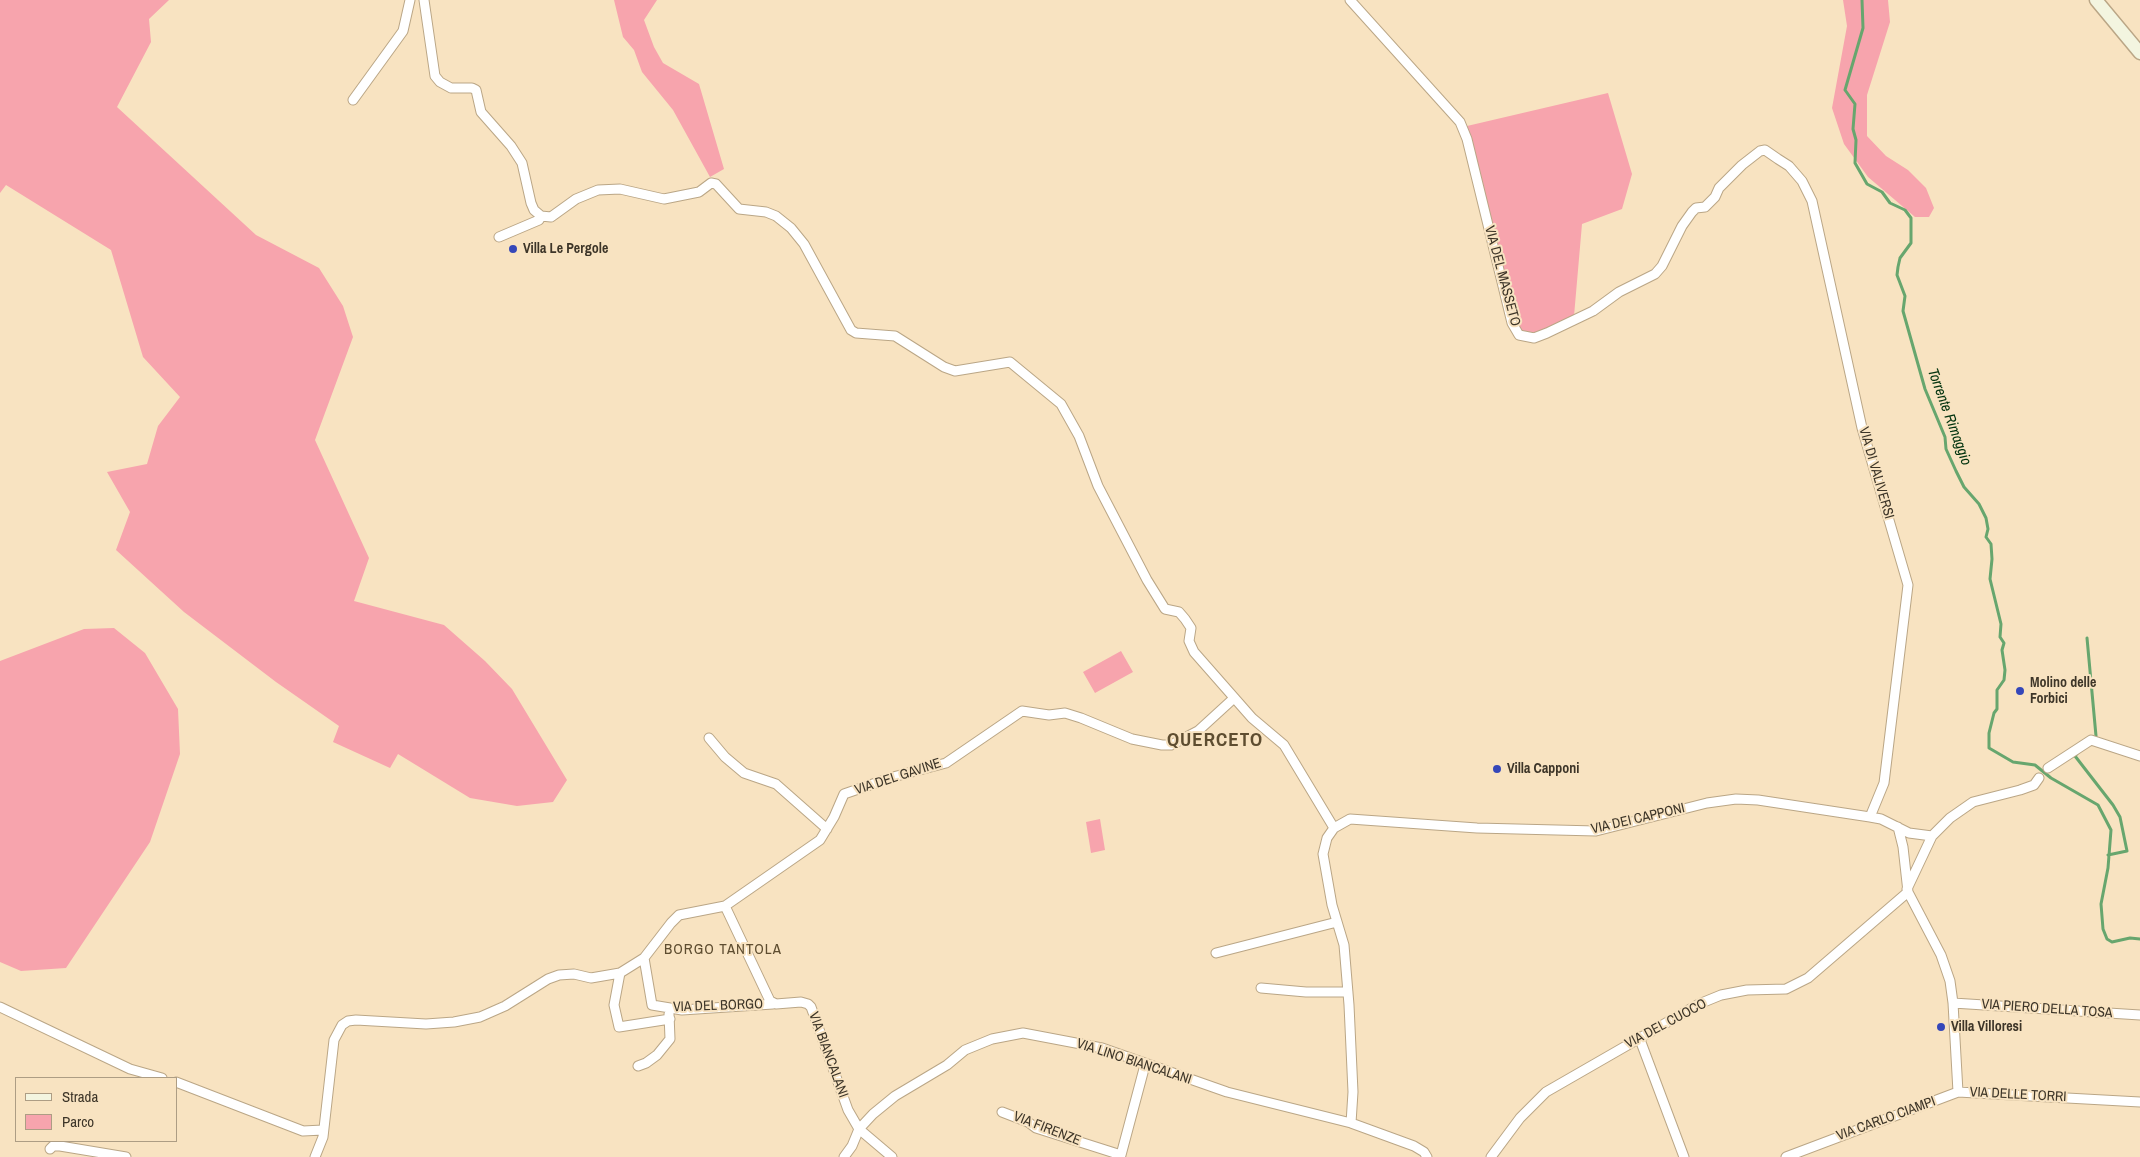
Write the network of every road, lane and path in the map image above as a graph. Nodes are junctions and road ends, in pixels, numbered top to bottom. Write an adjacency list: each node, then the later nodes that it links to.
1 (410, 0): 6 (street)
2 (424, 0): 8 (street)
3 (1350, 0): 7 (street, VIA DEL MASSETO)
4 (2096, 0): 5 (street)
5 (2140, 53)
6 (353, 100)
7 (1763, 150): 15 (street, VIA DI VALIVERSI)
8 (541, 216): 9 (street); 10 (street)
9 (500, 238)
10 (1233, 698): 17 (street); 18 (street, VIA DEL GAVINE)
11 (709, 738): 18 (street)
12 (2140, 756): 13 (street)
13 (2048, 768)
14 (2039, 778): 19 (street)
15 (1870, 817): 16 (street, VIA DEI CAPPONI); 17 (street, VIA DEI CAPPONI)
16 (1898, 827): 19 (street, VIA DEI CAPPONI); 20 (street, VIA DELLE TORRI)
17 (1334, 828): 22 (street)
18 (827, 829): 21 (street, VIA DEL GAVINE)
19 (1932, 836): 20 (street)
20 (1907, 891): 28 (street, VIA DELLE TORRI); 34 (street, VIA DEL CUOCO)
21 (724, 906): 24 (street); 29 (street)
22 (1337, 922): 23 (street); 27 (street)
23 (1216, 953)
24 (644, 958): 25 (street); 31 (street, VIA DEL BORGO)
25 (620, 973): 33 (street); 44 (street)
26 (1261, 988): 27 (street)
27 (1348, 992): 42 (street)
28 (1954, 1003): 32 (street, VIA PIERO DELLA TOSA); 39 (street, VIA DELLE TORRI)
29 (772, 1004): 31 (street, VIA DEL BORGO); 43 (street, VIA BIANCALANI)
30 (0, 1007): 37 (street)
31 (669, 1008): 33 (street)
32 (2140, 1015)
33 (670, 1019): 36 (street)
34 (1639, 1037): 52 (street, VIA DEL CUOCO); 53 (street)
35 (1145, 1065): 42 (street, VIA LINO BIANCALANI); 43 (street, VIA LINO BIANCALANI); 46 (street)
36 (638, 1066)
37 (158, 1077)
38 (178, 1083): 44 (street)
39 (1958, 1092): 40 (street, VIA DELLE TORRI); 54 (street, VIA CARLO CIAMPI)
40 (2140, 1102)
41 (1002, 1112): 46 (street, VIA FIRENZE)
42 (1351, 1123): 51 (street, VIA LINO BIANCALANI)
43 (859, 1129): 49 (street, VIA LINO BIANCALANI); 50 (street)
44 (323, 1130): 48 (street)
45 (50, 1149): 47 (street)
46 (1122, 1156)
47 (126, 1157)
48 (316, 1157)
49 (844, 1157)
50 (892, 1157)
51 (1427, 1157)
52 (1491, 1157)
53 (1684, 1157)
54 (1786, 1157)

